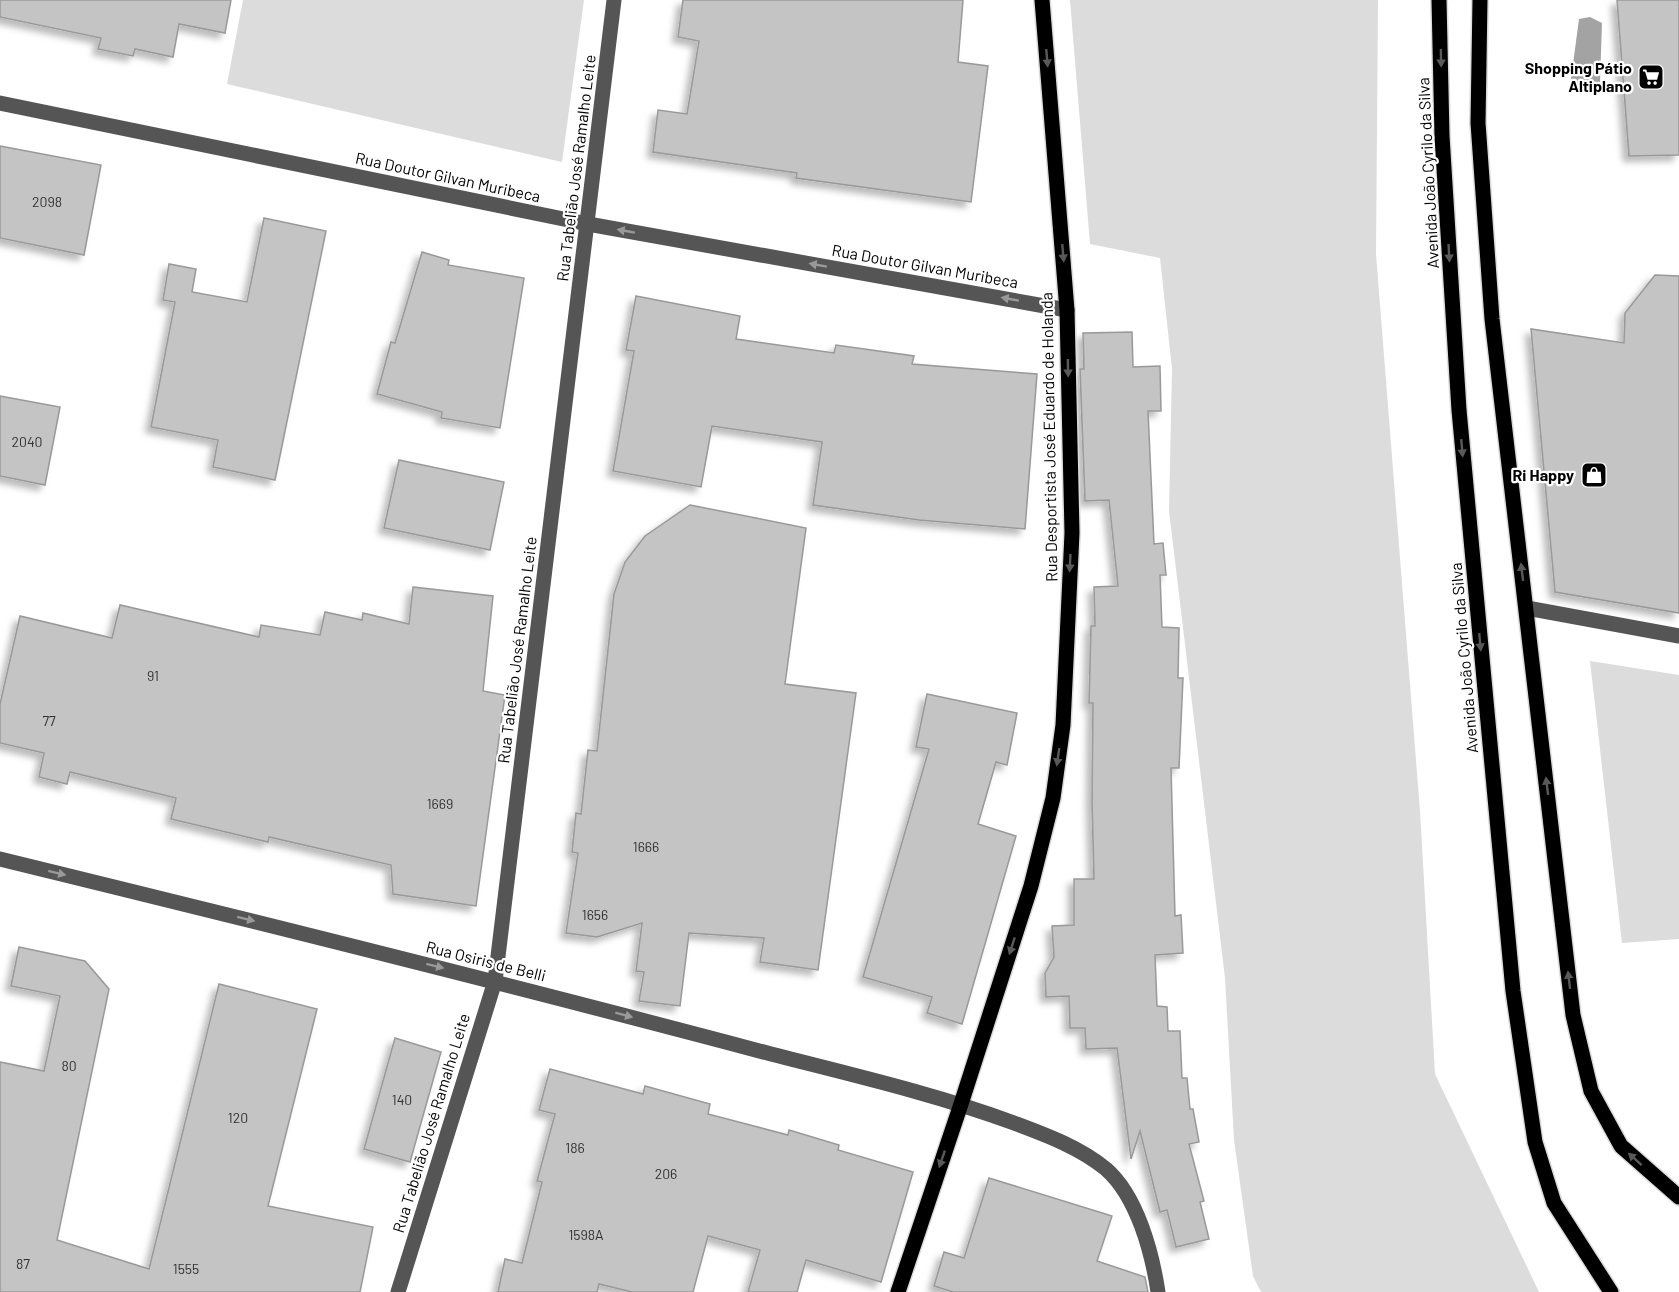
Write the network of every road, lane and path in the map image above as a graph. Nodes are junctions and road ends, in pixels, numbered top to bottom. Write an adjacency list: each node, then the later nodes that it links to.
1 (614, 0): 6 (street, Rua Tabelião José Ramalho Leite)
2 (1042, 0): 7 (main road, Rua Desportista José Eduardo de Holanda, one-way to 7)
3 (1439, 0): 17 (main road, Avenida João Cyrilo da Silva, one-way to 17)
4 (1480, 0): 8 (main road, one-way to 4)
5 (0, 103): 6 (street, Rua Doutor Gilvan Muribeca)
6 (588, 224): 7 (street, Rua Doutor Gilvan Muribeca, one-way to 6); 11 (street, Rua Tabelião José Ramalho Leite)
7 (1067, 309): 12 (main road, Rua Desportista José Eduardo de Holanda, one-way to 12)
8 (1527, 608): 9 (street); 13 (main road, one-way to 8)
9 (1679, 636)
10 (0, 859): 11 (street, Rua Osiris de Belli, one-way to 11)
11 (495, 981): 12 (street, Rua Osiris de Belli, one-way to 12); 14 (street, Rua Tabelião José Ramalho Leite)
12 (961, 1104): 15 (main road, Rua Desportista José Eduardo de Holanda, one-way to 15); 16 (street)
13 (1679, 1197)
14 (398, 1292)
15 (898, 1292)
16 (1158, 1292)
17 (1611, 1292)

